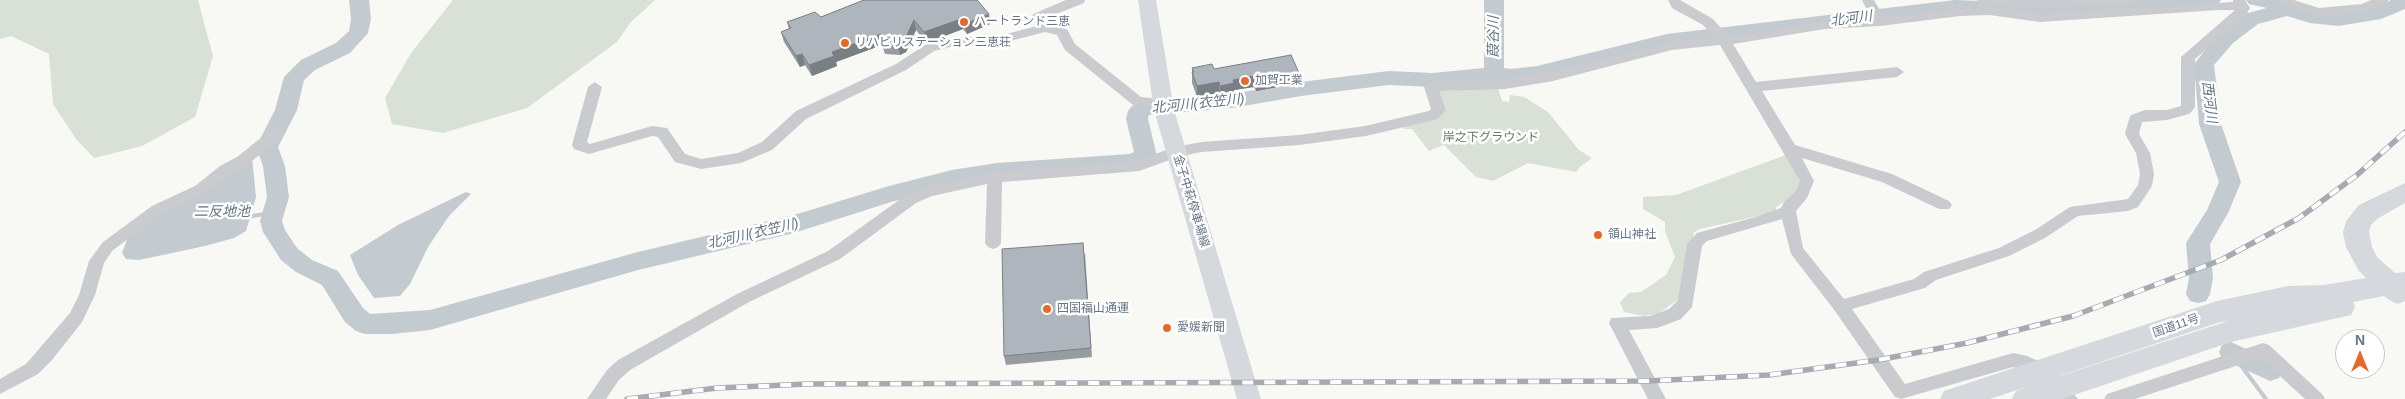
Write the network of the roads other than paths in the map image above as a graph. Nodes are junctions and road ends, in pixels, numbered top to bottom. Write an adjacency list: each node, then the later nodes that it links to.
1 (1079, 0): 11 (street)
2 (1147, 0): 16 (main road, 金子中萩停車場線)
3 (1674, 0): 12 (street)
4 (1868, 0): 10 (street)
5 (2131, 0): 9 (street)
6 (2280, 0): 7 (street)
7 (2382, 0)
8 (2241, 3): 9 (street); 26 (street)
9 (1986, 7): 10 (street)
10 (1878, 18): 12 (street)
11 (1045, 28): 14 (street); 16 (street)
12 (1721, 36): 15 (street); 19 (street)
13 (1897, 72): 15 (street)
14 (595, 87)
15 (1752, 87): 18 (street)
16 (1163, 106): 19 (main road, 金子中萩停車場線)
17 (272, 138): 28 (street)
18 (1790, 149): 22 (street); 23 (street)
19 (1176, 152): 20 (street); 30 (main road, 金子中萩停車場線)
20 (995, 177): 24 (street); 29 (street)
21 (2405, 192): 25 (highway)
22 (1944, 206)
23 (1788, 211): 26 (street); 31 (street)
24 (993, 243)
25 (2399, 288): 27 (highway, 国道11号)
26 (1840, 306): 27 (street)
27 (2057, 386): 32 (highway, 国道11号); 33 (highway, 国道11号)
28 (0, 387)
29 (596, 399)
30 (1250, 399)
31 (1657, 399)
32 (1954, 399)
33 (2026, 399)
34 (2113, 399): 35 (street)
35 (2316, 399)

